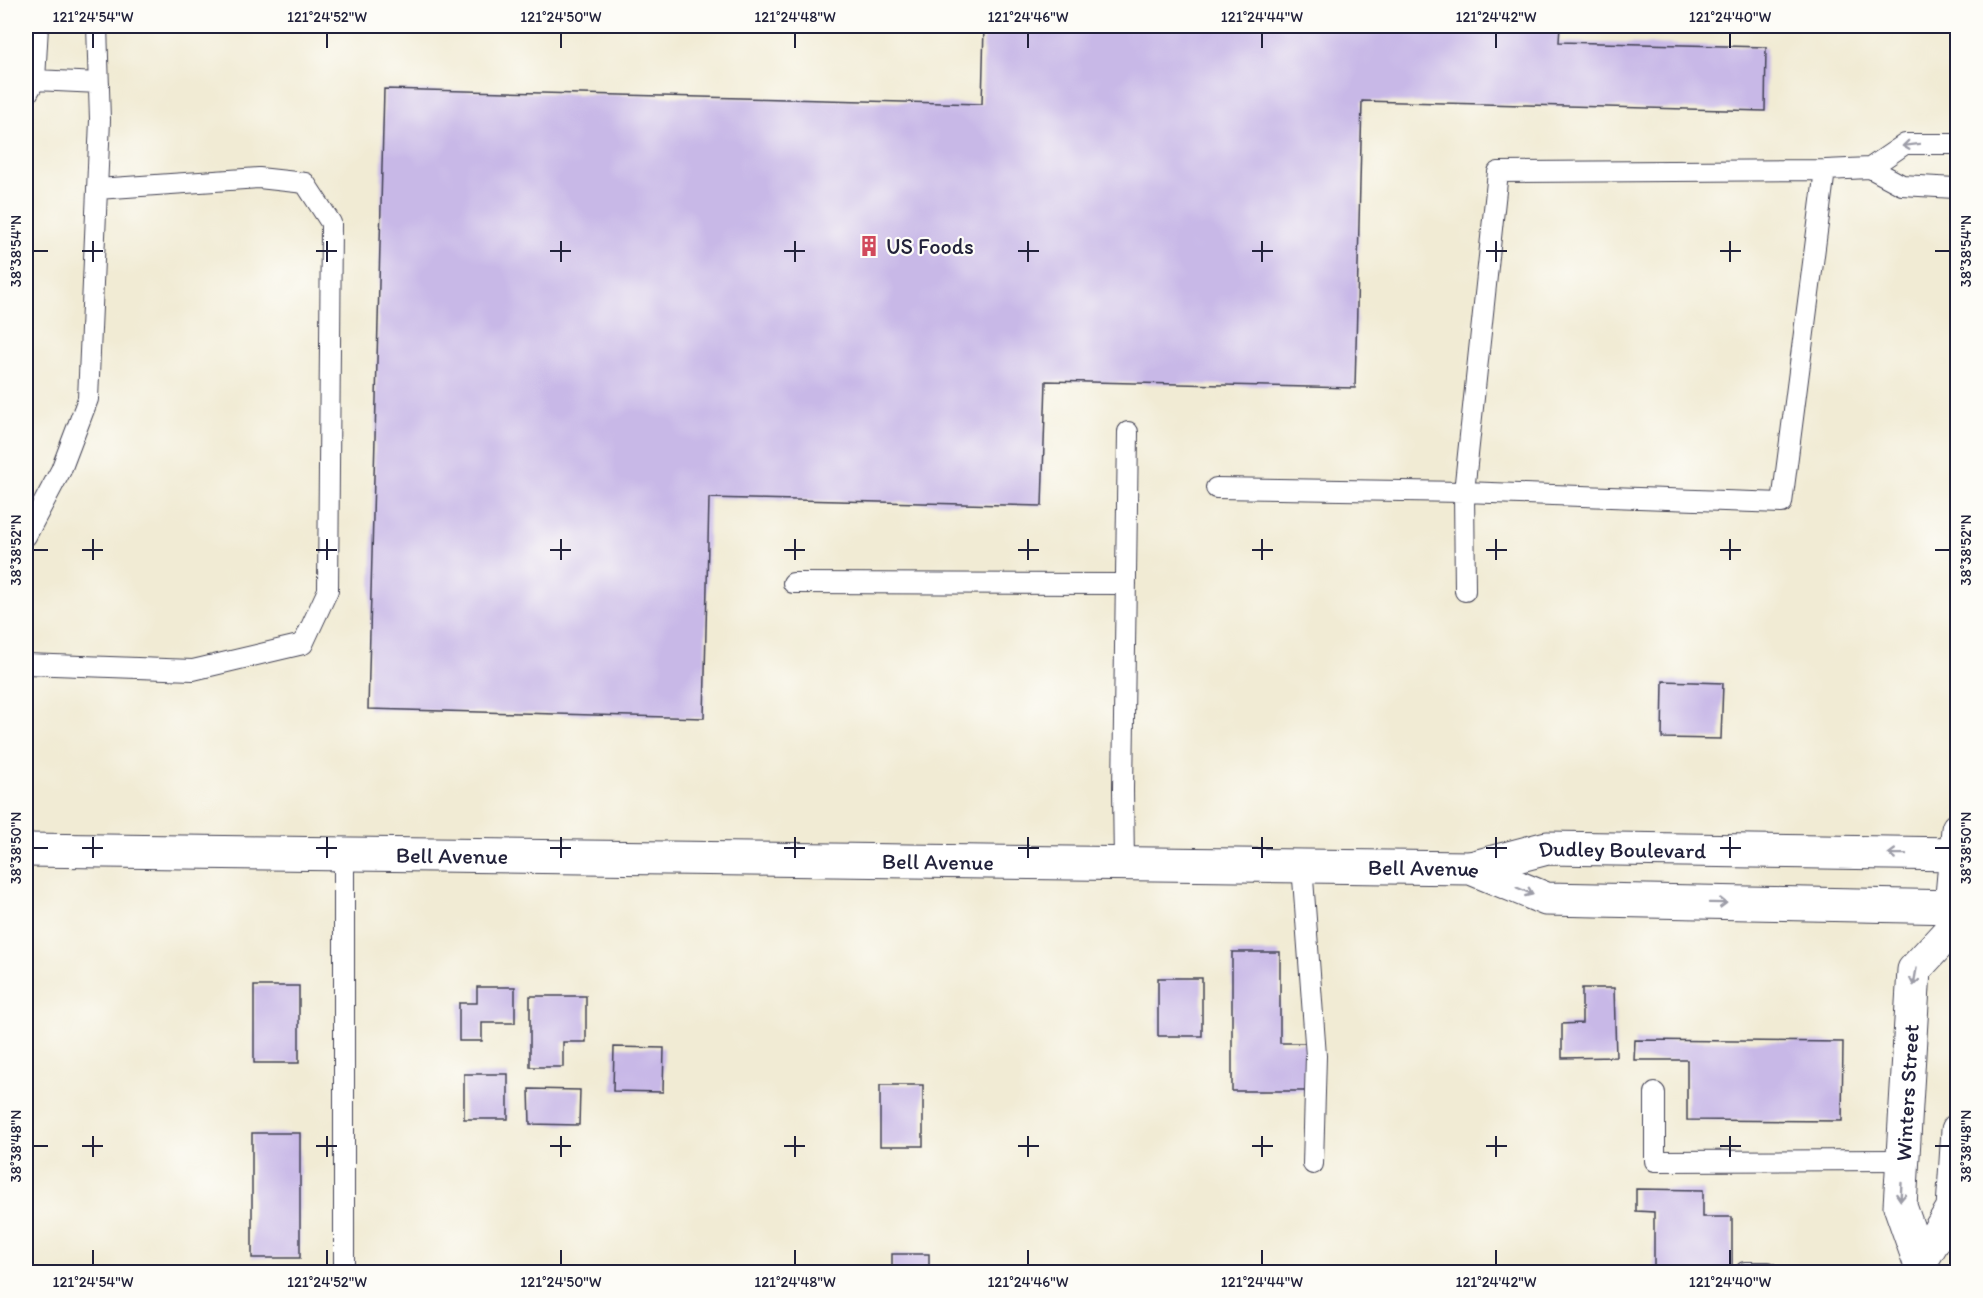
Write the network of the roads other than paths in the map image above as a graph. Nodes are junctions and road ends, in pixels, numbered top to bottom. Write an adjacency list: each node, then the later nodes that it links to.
1 (38, 26): 4 (lane)
2 (97, 26): 3 (lane)
3 (99, 83): 4 (lane); 9 (lane)
4 (31, 88)
5 (1958, 146): 6 (lane, one-way to 6)
6 (1870, 168): 7 (lane); 8 (lane)
7 (1825, 170): 12 (lane); 12 (lane)
8 (1958, 185)
9 (97, 189): 13 (lane); 17 (lane)
10 (1128, 432): 15 (lane)
11 (1216, 488): 12 (lane)
12 (1464, 492): 16 (lane)
13 (26, 536)
14 (793, 583): 15 (lane)
15 (1126, 584): 21 (lane)
16 (1465, 591)
17 (26, 664)
18 (1957, 846): 23 (main road, Dudley Boulevard, one-way to 23); 24 (main road)
19 (26, 850): 20 (main road, Bell Avenue)
20 (344, 855): 21 (main road, Bell Avenue); 30 (lane)
21 (1124, 864): 22 (main road, Bell Avenue)
22 (1302, 865): 23 (main road, Bell Avenue); 28 (lane)
23 (1471, 868): 24 (main road, Bell Avenue, one-way to 24)
24 (1954, 924): 27 (main road, Winters Street, one-way to 27)
25 (1655, 1093): 27 (lane)
26 (1958, 1130): 29 (main road, Winters Street)
27 (1902, 1160): 29 (main road, Winters Street, one-way to 29)
28 (1313, 1164)
29 (1920, 1268)
30 (344, 1272)
31 (1745, 1272): 32 (lane)
32 (1768, 1272)

